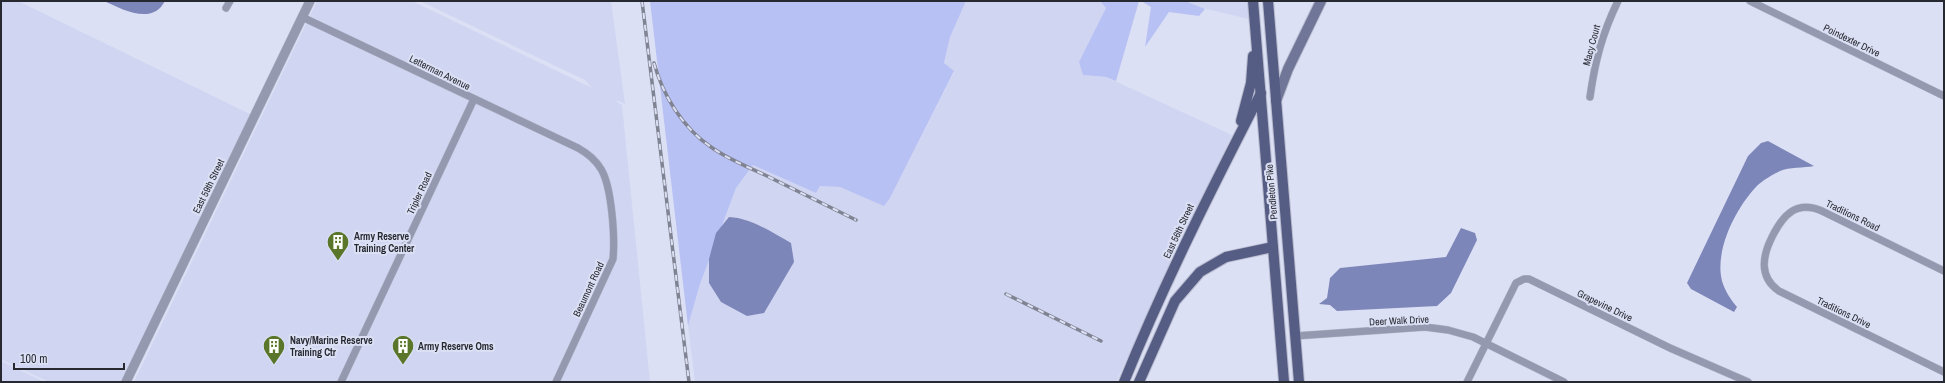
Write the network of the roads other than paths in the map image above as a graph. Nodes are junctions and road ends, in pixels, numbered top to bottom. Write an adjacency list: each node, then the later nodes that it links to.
1 (230, 1): 8 (street)
2 (310, 1): 9 (street, East 59th Street)
3 (1253, 1): 10 (main road, Pendleton Pike)
4 (1268, 1): 15 (main road, Pendleton Pike)
5 (1321, 1): 15 (main road)
6 (1618, 1): 12 (street, Macy Court)
7 (1750, 1): 13 (street, Poindexter Drive)
8 (226, 8)
9 (302, 17): 14 (street, Letterman Avenue); 25 (street, East 59th Street)
10 (1255, 28): 11 (main road, Pendleton Pike); 16 (main road)
11 (1261, 93): 16 (main road, East 56th Street); 18 (main road, Pendleton Pike)
12 (1590, 96)
13 (1944, 96)
14 (474, 99): 17 (street, Letterman Avenue); 26 (street, Tripler Road)
15 (1276, 101): 21 (main road, Pendleton Pike)
16 (1235, 141): 28 (main road, East 56th Street)
17 (570, 144): 27 (street, Beaumont Road)
18 (1273, 247): 29 (main road); 30 (main road, Pendleton Pike)
19 (1767, 248): 20 (street, Traditions Road); 23 (street, Traditions Drive)
20 (1944, 271)
21 (1295, 336): 22 (street, Deer Walk Drive); 31 (main road, Pendleton Pike)
22 (1486, 343): 24 (street, Deer Walk Drive); 32 (street, Grapevine Drive); 34 (street, Grapevine Drive)
23 (1944, 372)
24 (1553, 380): 33 (street, Deer Walk Drive)
25 (126, 382)
26 (341, 382)
27 (556, 382)
28 (1124, 382)
29 (1139, 382)
30 (1284, 382)
31 (1299, 382)
32 (1467, 382)
33 (1564, 382)
34 (1748, 382)

